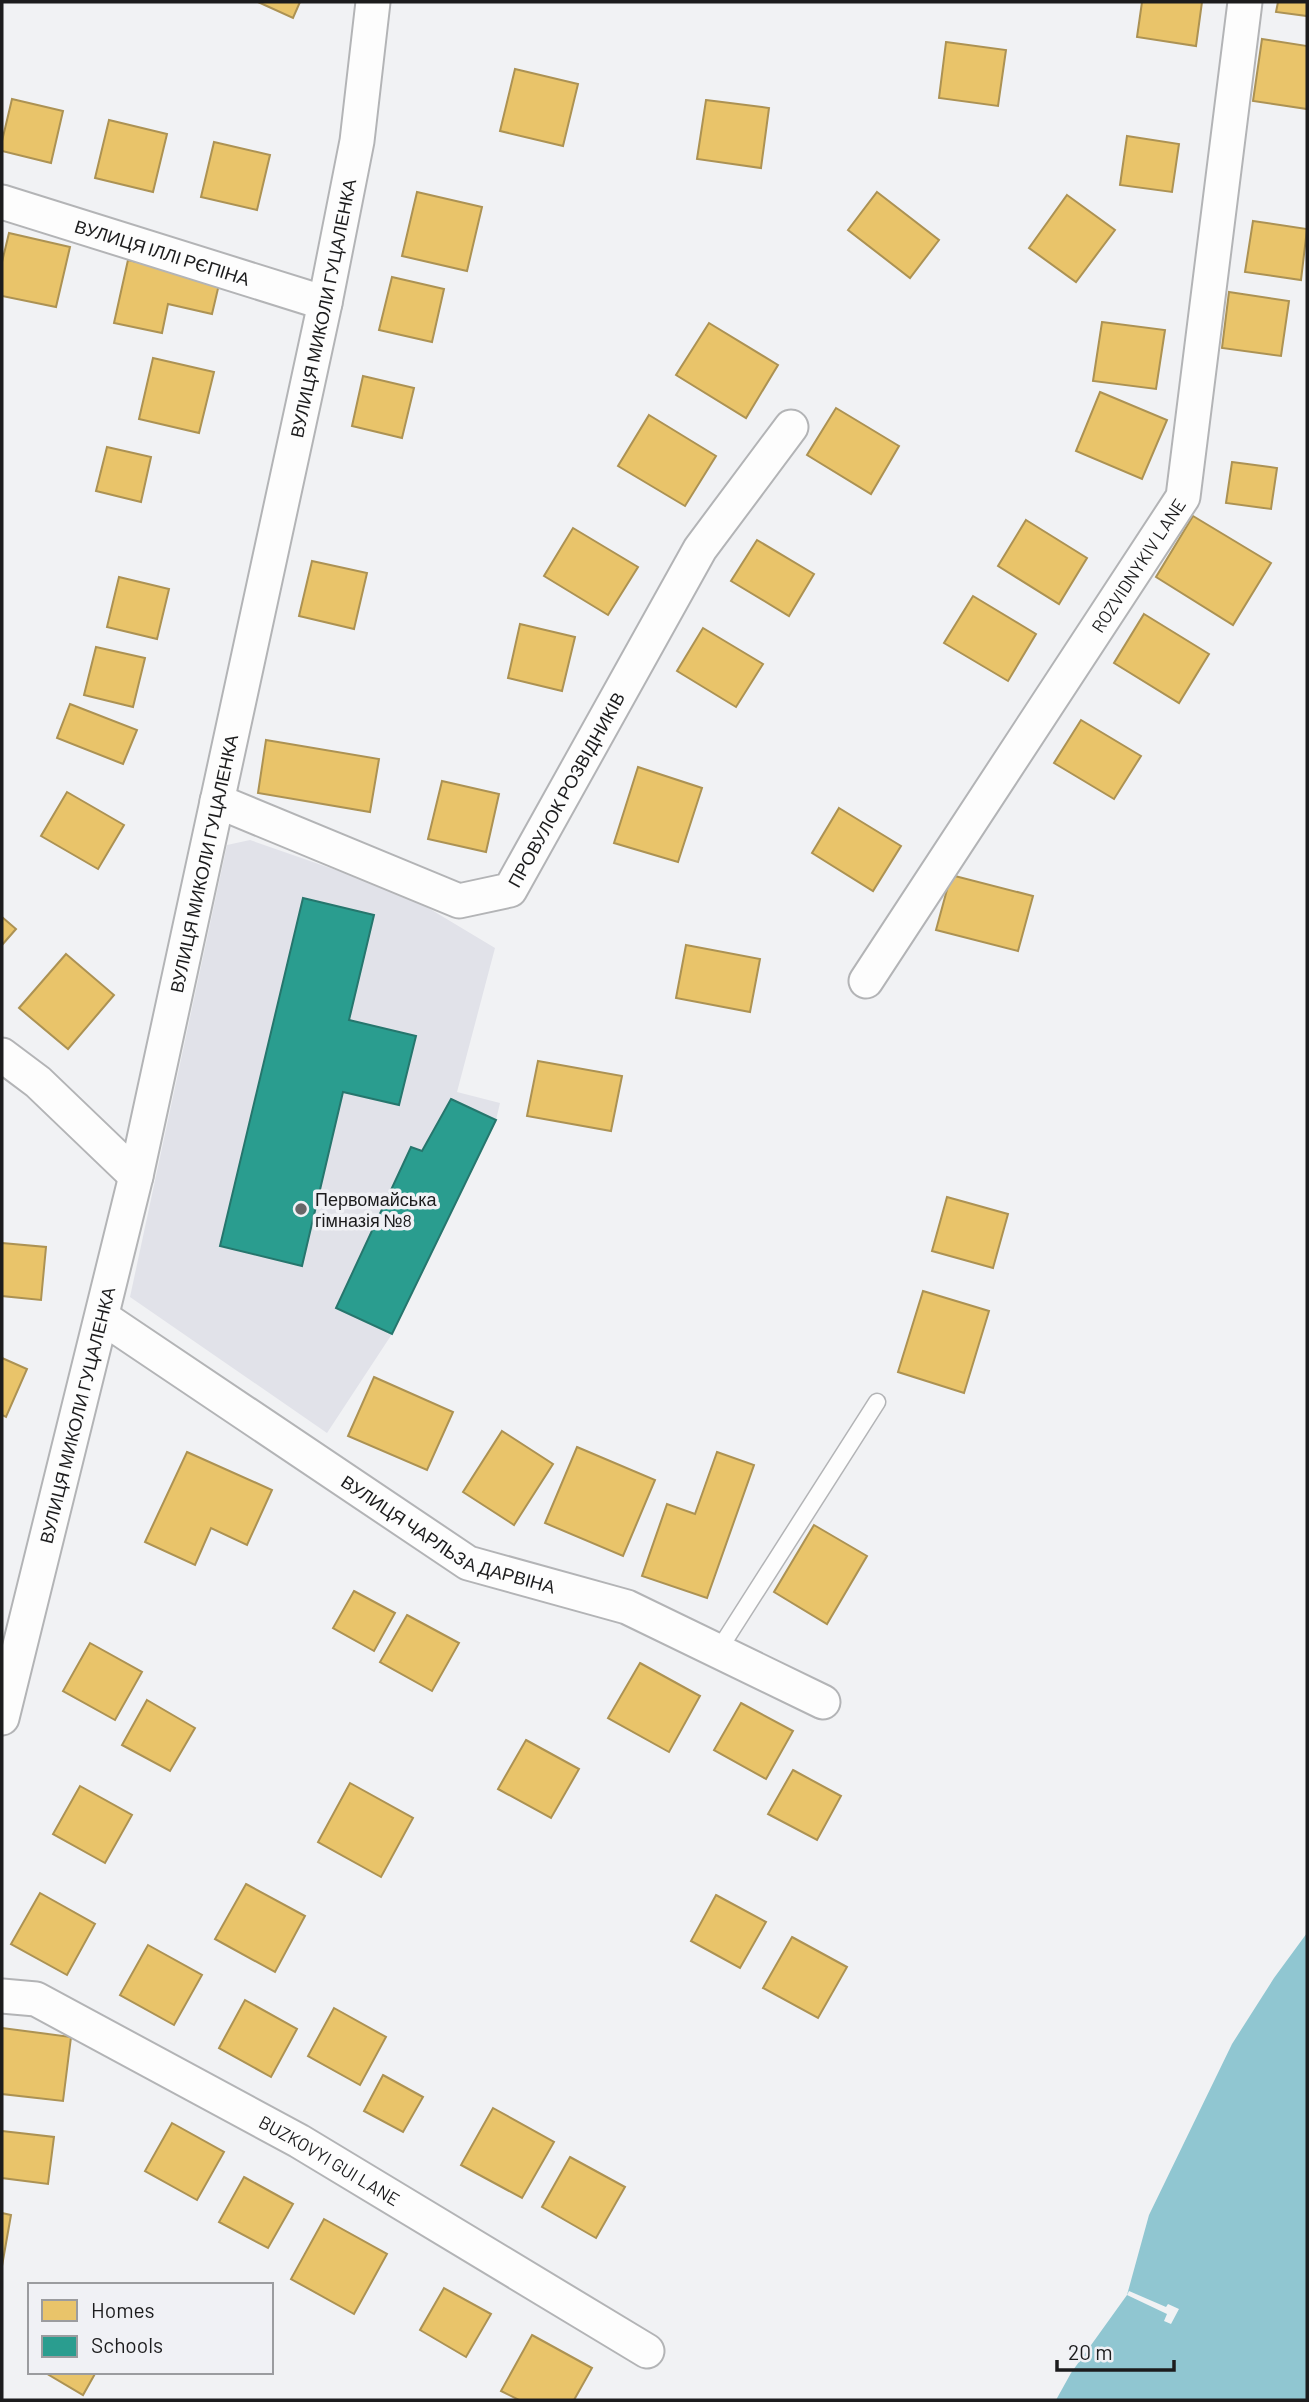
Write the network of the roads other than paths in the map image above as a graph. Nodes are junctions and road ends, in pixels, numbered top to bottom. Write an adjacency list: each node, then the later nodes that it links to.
1 (373, 2): 4 (street, ВУЛИЦЯ МИКОЛИ ГУЦАЛЕНКА)
2 (1245, 2): 7 (street, ROZVIDNYKIV LANE)
3 (2, 202): 4 (street, ВУЛИЦЯ ІЛЛІ РЄПІНА)
4 (325, 303): 6 (street, ВУЛИЦЯ МИКОЛИ ГУЦАЛЕНКА)
5 (791, 427): 6 (street, ПРОВУЛОК РОЗВІДНИКІВ)
6 (217, 802): 9 (street, ВУЛИЦЯ МИКОЛИ ГУЦАЛЕНКА)
7 (866, 981)
8 (2, 1055): 9 (street)
9 (136, 1176): 10 (street, ВУЛИЦЯ МИКОЛИ ГУЦАЛЕНКА)
10 (102, 1317): 12 (street, ВУЛИЦЯ ЧАРЛЬЗА ДАРВІНА); 14 (street, ВУЛИЦЯ МИКОЛИ ГУЦАЛЕНКА)
11 (877, 1402): 12 (lane)
12 (718, 1651): 13 (street, ВУЛИЦЯ ЧАРЛЬЗА ДАРВІНА)
13 (823, 1702)
14 (2, 1718)
15 (2, 1996): 16 (street, BUZKOVYI GUI LANE)
16 (647, 2351)

